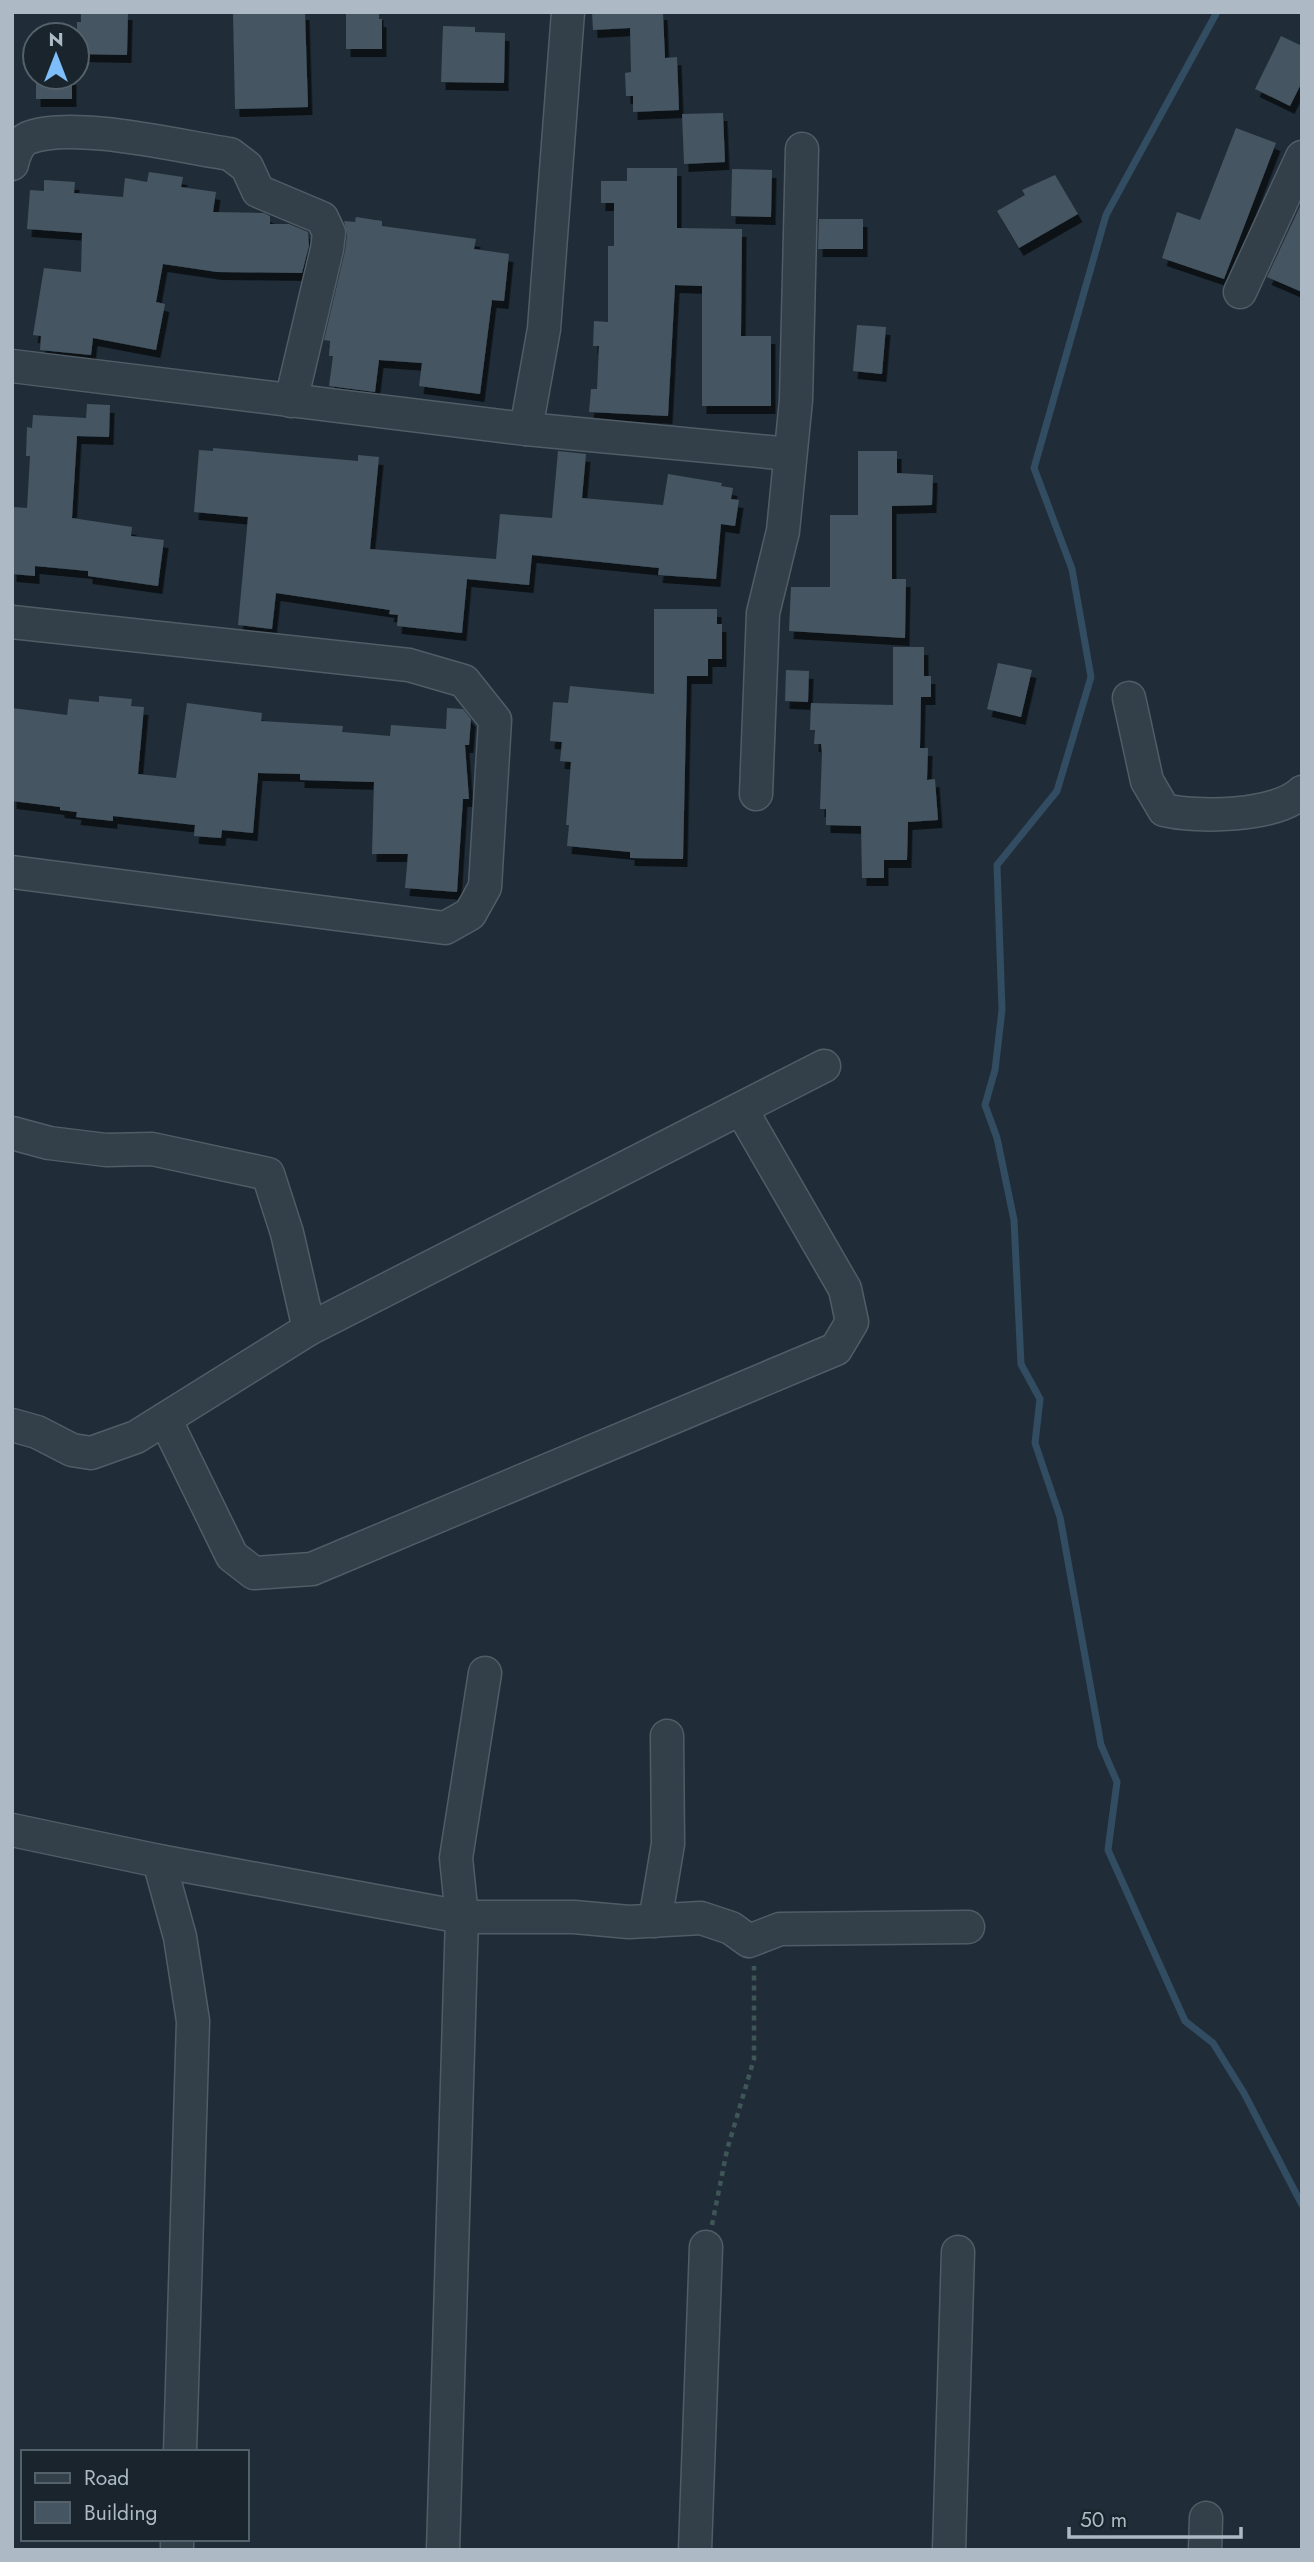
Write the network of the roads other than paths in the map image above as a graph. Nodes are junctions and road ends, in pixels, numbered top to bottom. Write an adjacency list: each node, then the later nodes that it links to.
1 (568, 12): 8 (street)
2 (802, 149): 9 (street)
3 (1302, 157): 5 (street)
4 (12, 164): 7 (street)
5 (1240, 292)
6 (12, 366): 7 (street)
7 (291, 401): 8 (street)
8 (526, 429): 9 (street)
9 (790, 454): 13 (street)
10 (12, 622): 14 (street)
11 (1129, 698): 12 (street)
12 (1302, 792)
13 (756, 794)
14 (12, 872)
15 (824, 1066): 16 (street)
16 (741, 1109): 18 (street); 19 (street)
17 (12, 1133): 18 (street)
18 (309, 1329): 19 (street)
19 (165, 1419): 20 (street)
20 (12, 1425)
21 (485, 1673): 25 (street)
22 (667, 1736): 26 (street)
23 (12, 1830): 24 (street)
24 (159, 1861): 25 (street); 30 (street)
25 (462, 1917): 26 (street); 32 (street)
26 (655, 1921): 27 (street)
27 (968, 1927)
28 (706, 2247): 33 (street)
29 (958, 2252): 34 (street)
30 (180, 2450)
31 (1206, 2518): 35 (street)
32 (443, 2550)
33 (695, 2550)
34 (949, 2550)
35 (1205, 2550)

